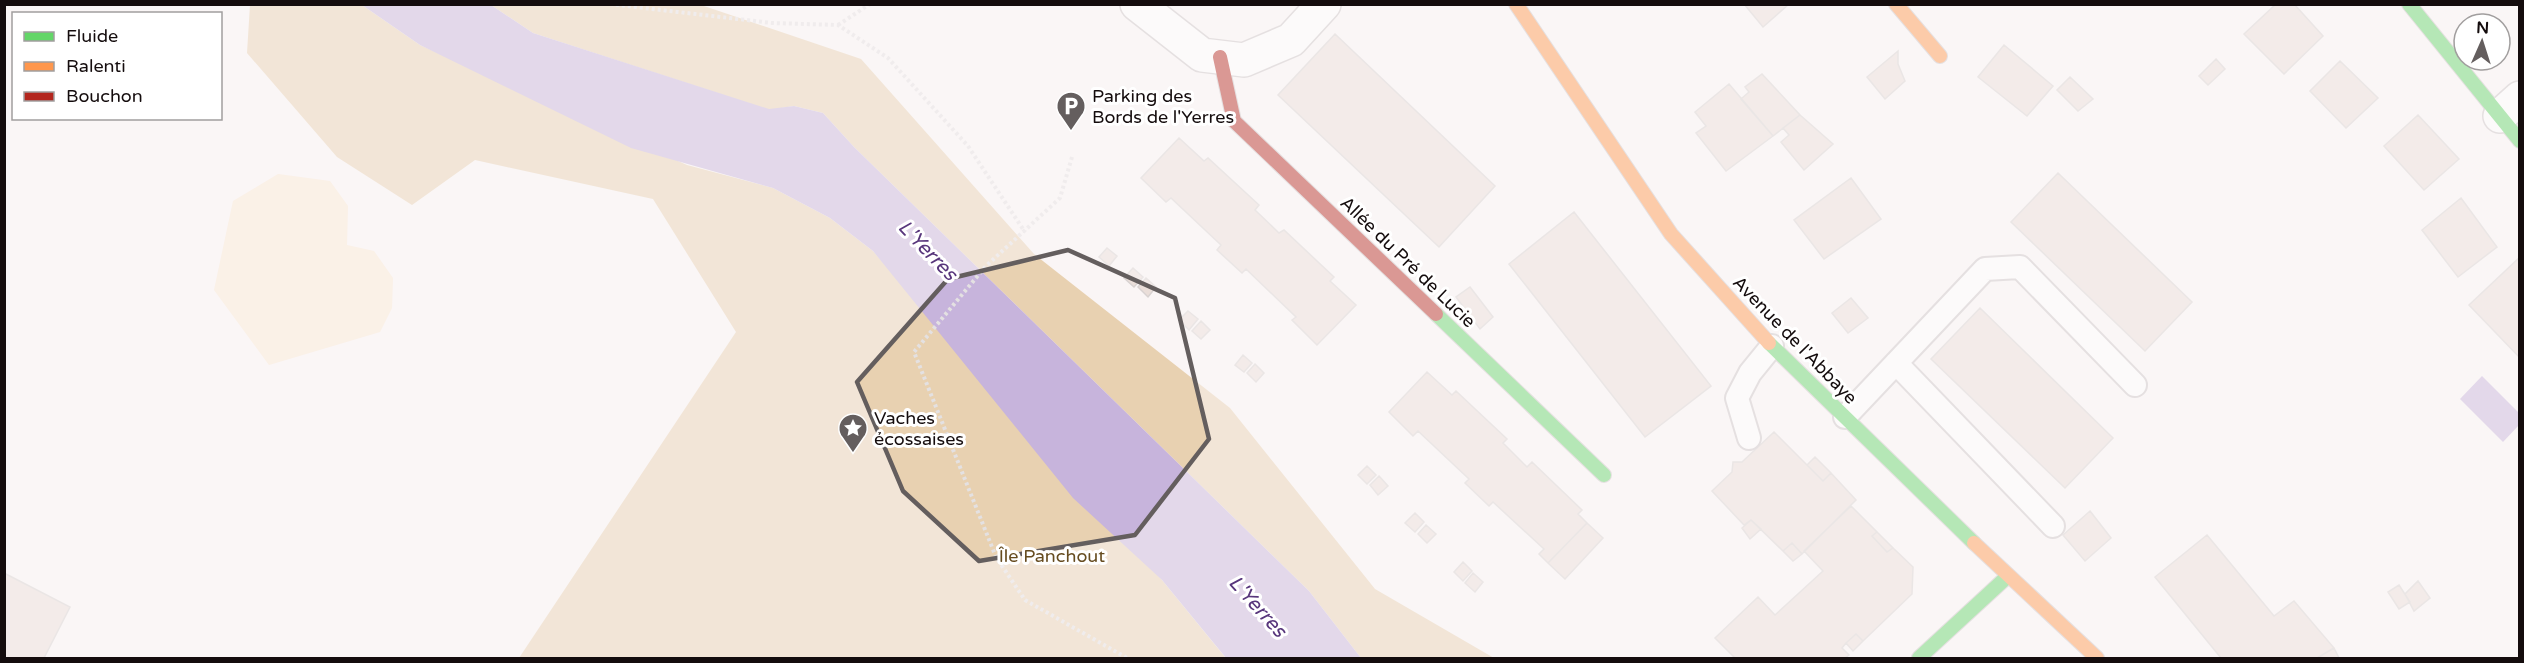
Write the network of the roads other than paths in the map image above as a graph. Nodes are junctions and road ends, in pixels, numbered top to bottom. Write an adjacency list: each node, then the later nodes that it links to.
1 (1137, 4): 7 (street)
2 (1324, 4): 7 (street)
3 (1516, 4): 10 (street, Avenue de l'Abbaye)
4 (1896, 4): 6 (street)
5 (2409, 4): 8 (street)
6 (1940, 56)
7 (1220, 57): 15 (street, Allée du Pré de Lucie)
8 (2510, 107): 9 (street)
9 (2520, 141)
10 (1772, 346): 13 (street, Avenue de l'Abbaye); 14 (lane)
11 (1896, 363): 12 (lane); 13 (lane); 16 (lane)
12 (2135, 385)
13 (1845, 417): 17 (street, Avenue de l'Abbaye)
14 (1749, 438)
15 (1604, 474)
16 (2053, 526)
17 (2008, 576): 18 (street); 19 (street, Avenue de l'Abbaye)
18 (1919, 658)
19 (2097, 658)

